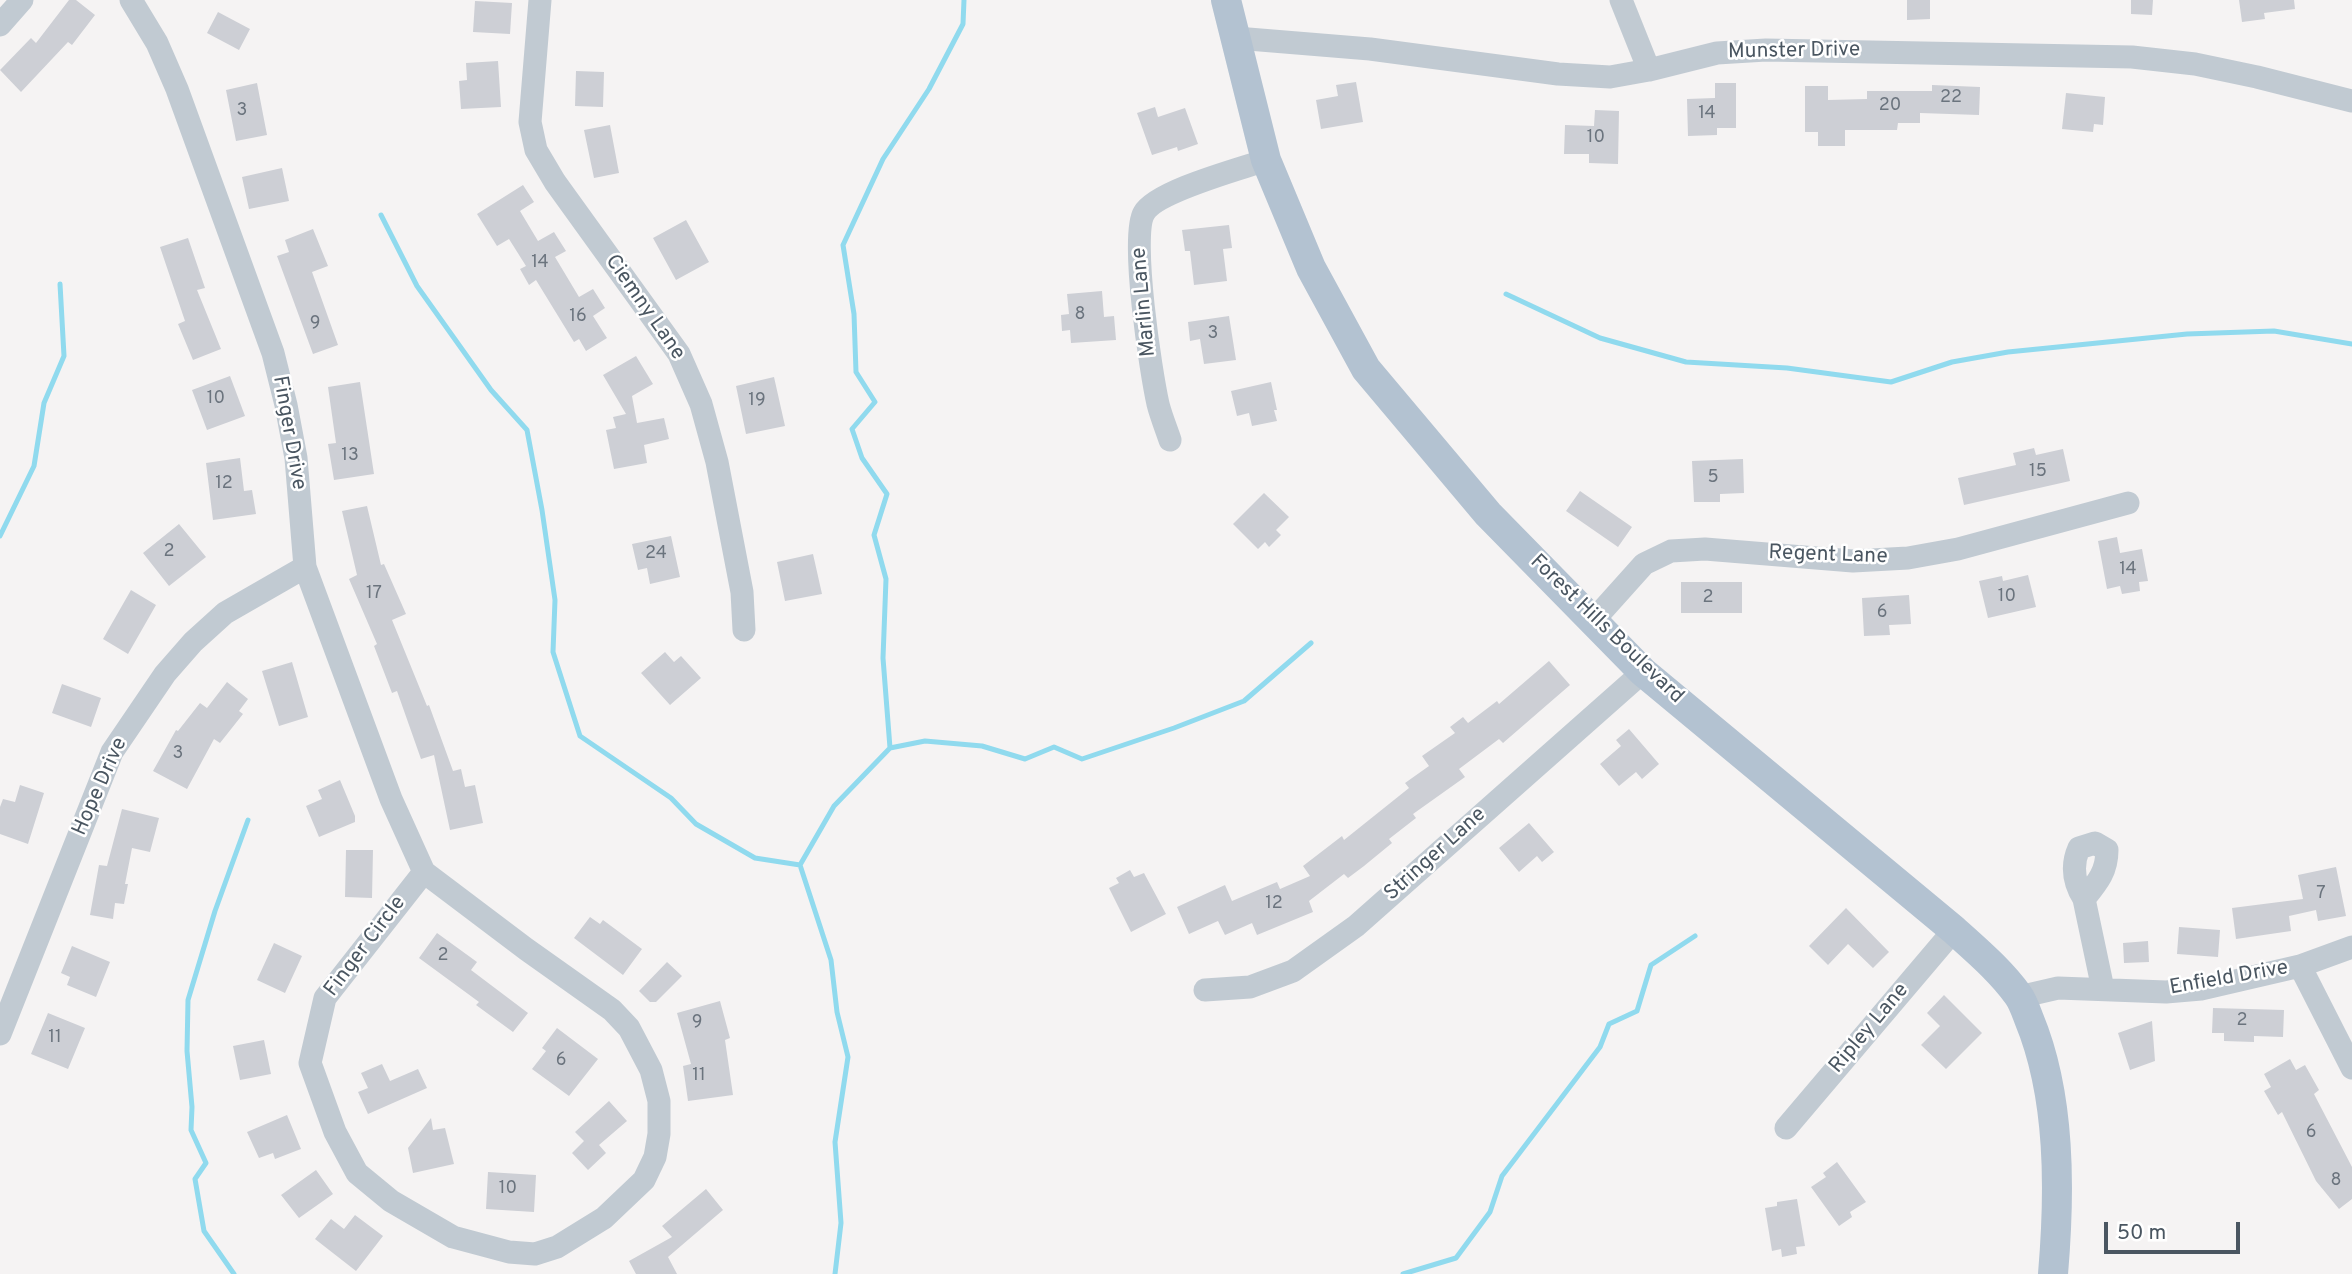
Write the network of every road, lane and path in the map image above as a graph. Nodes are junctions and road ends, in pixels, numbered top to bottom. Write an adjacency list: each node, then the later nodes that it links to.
1 (22, 0): 6 (street)
2 (131, 0): 13 (street, Finger Drive)
3 (540, 0): 15 (street, Ciemny Lane)
4 (1226, 0): 7 (main road, Forest Hills Boulevard)
5 (1621, 0): 8 (street)
6 (0, 25)
7 (1236, 38): 8 (street, Munster Drive); 10 (main road, Forest Hills Boulevard)
8 (1648, 70): 9 (street, Munster Drive)
9 (2352, 101)
10 (1266, 160): 11 (street, Marlin Lane); 14 (main road, Forest Hills Boulevard)
11 (1170, 440)
12 (2128, 503): 14 (street, Regent Lane)
13 (305, 567): 17 (street, Finger Drive); 25 (street, Hope Drive)
14 (1592, 622): 16 (main road, Forest Hills Boulevard)
15 (744, 630)
16 (1643, 672): 19 (main road, Forest Hills Boulevard); 23 (street, Stringer Lane)
17 (424, 872): 17 (street, Finger Circle)
18 (2084, 899): 22 (street)
19 (1954, 930): 24 (main road, Forest Hills Boulevard); 27 (street, Ripley Lane)
20 (2352, 947): 21 (street, Enfield Drive)
21 (2300, 966): 22 (street, Enfield Drive); 26 (street)
22 (2103, 989): 24 (street, Enfield Drive)
23 (1205, 990)
24 (2019, 997): 28 (main road, Forest Hills Boulevard)
25 (0, 1034)
26 (2352, 1068)
27 (1786, 1128)
28 (2053, 1274)

